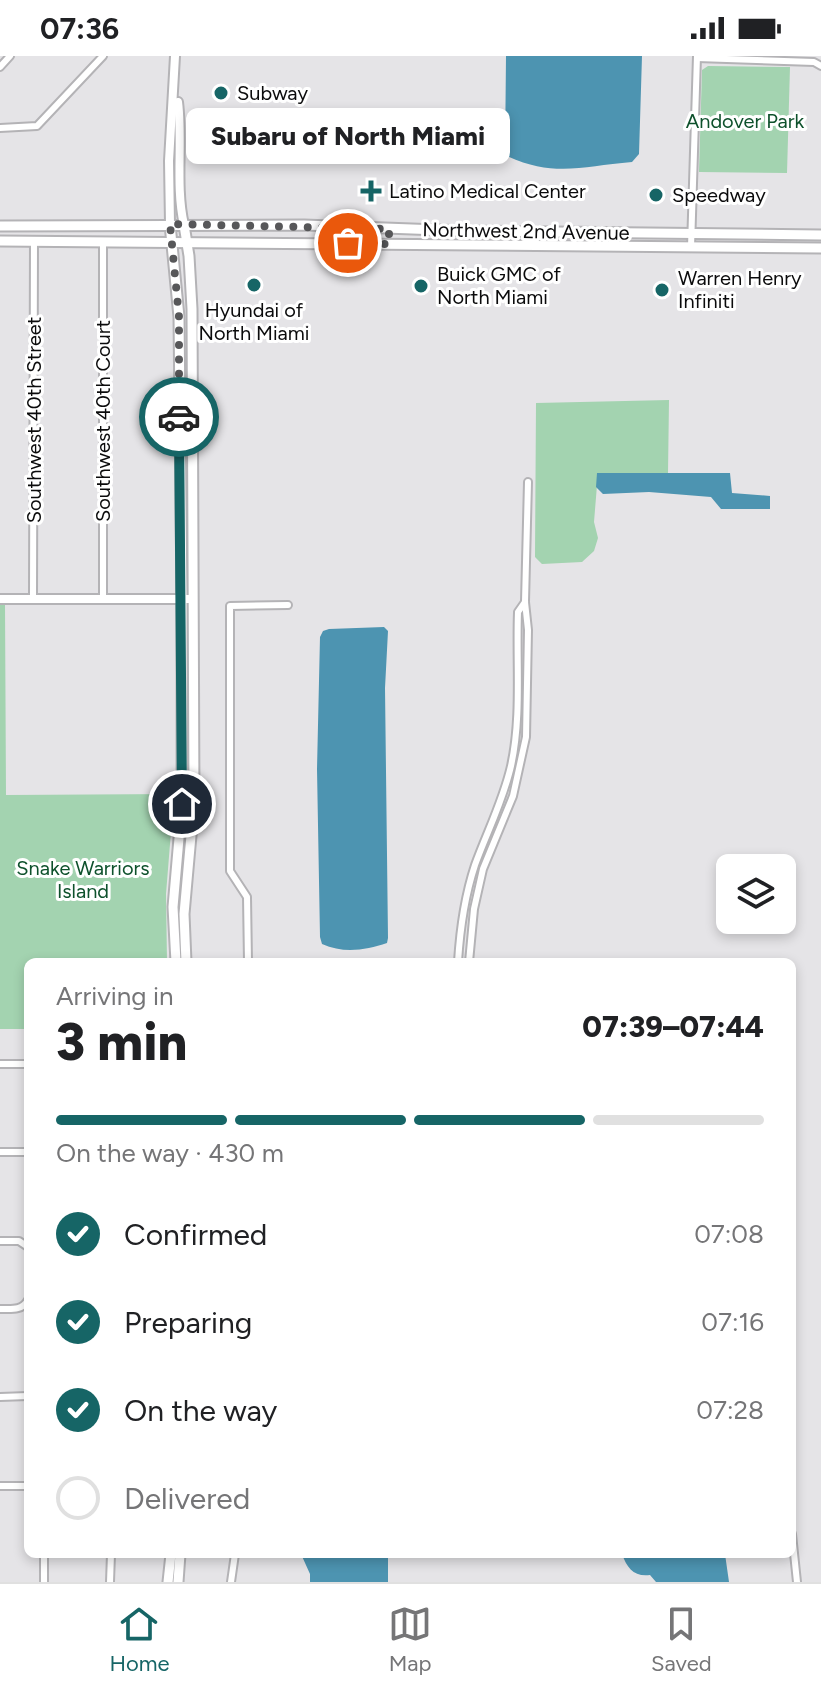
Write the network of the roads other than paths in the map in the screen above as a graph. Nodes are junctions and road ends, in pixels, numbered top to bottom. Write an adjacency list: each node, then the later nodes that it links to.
1 (10, 56): 6 (street)
2 (103, 56): 8 (street)
3 (175, 56): 7 (street)
4 (697, 57): 5 (street); 13 (street)
5 (821, 66)
6 (0, 67)
7 (176, 77): 9 (street); 10 (street)
8 (0, 128)
9 (170, 224): 10 (main road, Northwest 2nd Avenue); 11 (main road, Northwest 2nd Avenue); 18 (main road)
10 (184, 225): 12 (main road, Northwest 2nd Avenue); 19 (main road)
11 (0, 226)
12 (389, 229): 13 (main road, Northwest 2nd Avenue); 20 (street)
13 (691, 233): 14 (main road, Northwest 2nd Avenue); 21 (street)
14 (821, 235)
15 (0, 241): 16 (main road, Northwest 2nd Avenue)
16 (34, 241): 17 (main road, Northwest 2nd Avenue); 27 (street, Southwest 40th Street)
17 (103, 242): 18 (main road, Northwest 2nd Avenue); 28 (street, Southwest 40th Court)
18 (173, 242): 19 (main road, Northwest 2nd Avenue); 23 (main road)
19 (186, 242): 20 (main road, Northwest 2nd Avenue); 24 (main road)
20 (389, 244): 21 (main road, Northwest 2nd Avenue)
21 (691, 247): 22 (main road, Northwest 2nd Avenue)
22 (821, 248)
23 (179, 392): 24 (main road); 29 (main road)
24 (193, 392): 29 (main road)
25 (528, 482): 30 (street)
26 (0, 599): 27 (street)
27 (33, 599): 28 (street)
28 (103, 600): 29 (street)
29 (187, 600): 32 (main road); 33 (main road)
30 (525, 602): 35 (street); 36 (street)
31 (288, 605): 34 (street)
32 (176, 958)
33 (186, 958)
34 (248, 958)
35 (458, 958)
36 (469, 958)
37 (0, 1064): 38 (street)
38 (24, 1064)
39 (0, 1152): 40 (street)
40 (24, 1152)
41 (0, 1241): 42 (street)
42 (24, 1245)
43 (24, 1305): 44 (street)
44 (0, 1309)
45 (24, 1396): 46 (street)
46 (0, 1397)
47 (0, 1486): 48 (street)
48 (24, 1486)
49 (44, 1558): 55 (street)
50 (111, 1558): 56 (street)
51 (171, 1558): 57 (main road)
52 (180, 1558): 58 (main road)
53 (234, 1558): 59 (street)
54 (794, 1558): 60 (street)
55 (44, 1582)
56 (110, 1582)
57 (168, 1582)
58 (178, 1582)
59 (231, 1582)
60 (797, 1582)

